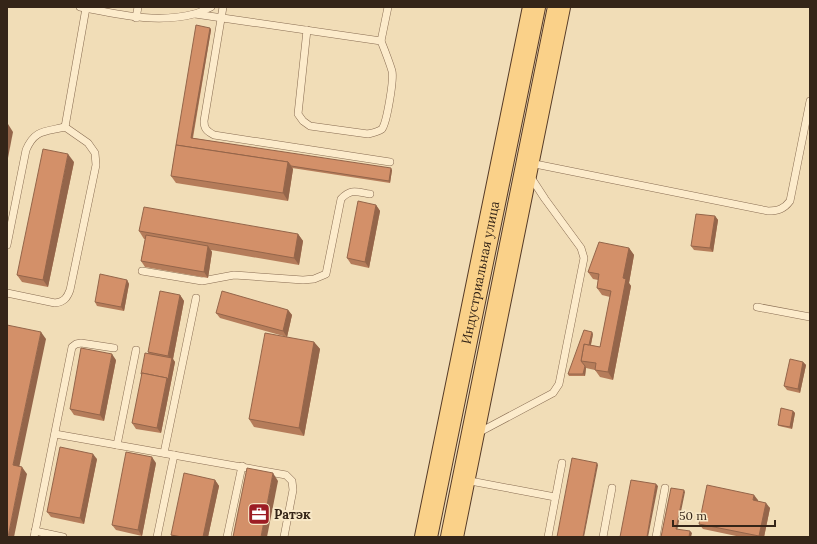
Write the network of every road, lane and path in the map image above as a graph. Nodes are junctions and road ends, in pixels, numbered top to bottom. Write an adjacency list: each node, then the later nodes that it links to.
1 (138, 7): 9 (lane)
2 (223, 7): 10 (lane)
3 (388, 7): 12 (lane)
4 (534, 7): 42 (main road, Индустриальная улица)
5 (559, 7): 16 (main road, Индустриальная улица)
6 (83, 8): 9 (lane); 14 (lane)
7 (209, 8): 8 (lane)
8 (195, 14): 9 (lane); 10 (lane)
9 (136, 18)
10 (221, 18): 11 (lane); 15 (lane)
11 (307, 30): 12 (lane); 12 (lane)
12 (381, 41)
13 (810, 101): 16 (lane)
14 (65, 127): 18 (lane); 20 (lane)
15 (390, 162)
16 (527, 166): 27 (main road, Индустриальная улица); 27 (lane)
17 (370, 194): 19 (lane)
18 (7, 245)
19 (142, 271)
20 (7, 293)
21 (196, 298): 29 (lane)
22 (757, 307): 23 (lane)
23 (810, 317)
24 (114, 348): 26 (lane)
25 (136, 350): 28 (lane)
26 (55, 434): 28 (lane); 37 (lane)
27 (472, 436): 33 (main road, Индустриальная улица)
28 (117, 445): 29 (lane)
29 (164, 453): 30 (lane)
30 (174, 455): 32 (lane); 39 (lane)
31 (562, 463): 36 (lane)
32 (242, 466): 40 (lane); 41 (lane)
33 (463, 480): 36 (lane); 43 (main road, Индустриальная улица)
34 (612, 488): 45 (lane)
35 (665, 488): 46 (lane)
36 (555, 497): 44 (lane)
37 (35, 534): 38 (lane)
38 (63, 537)
39 (157, 537)
40 (228, 537)
41 (284, 537)
42 (426, 537)
43 (452, 537)
44 (548, 537)
45 (603, 537)
46 (656, 537)

